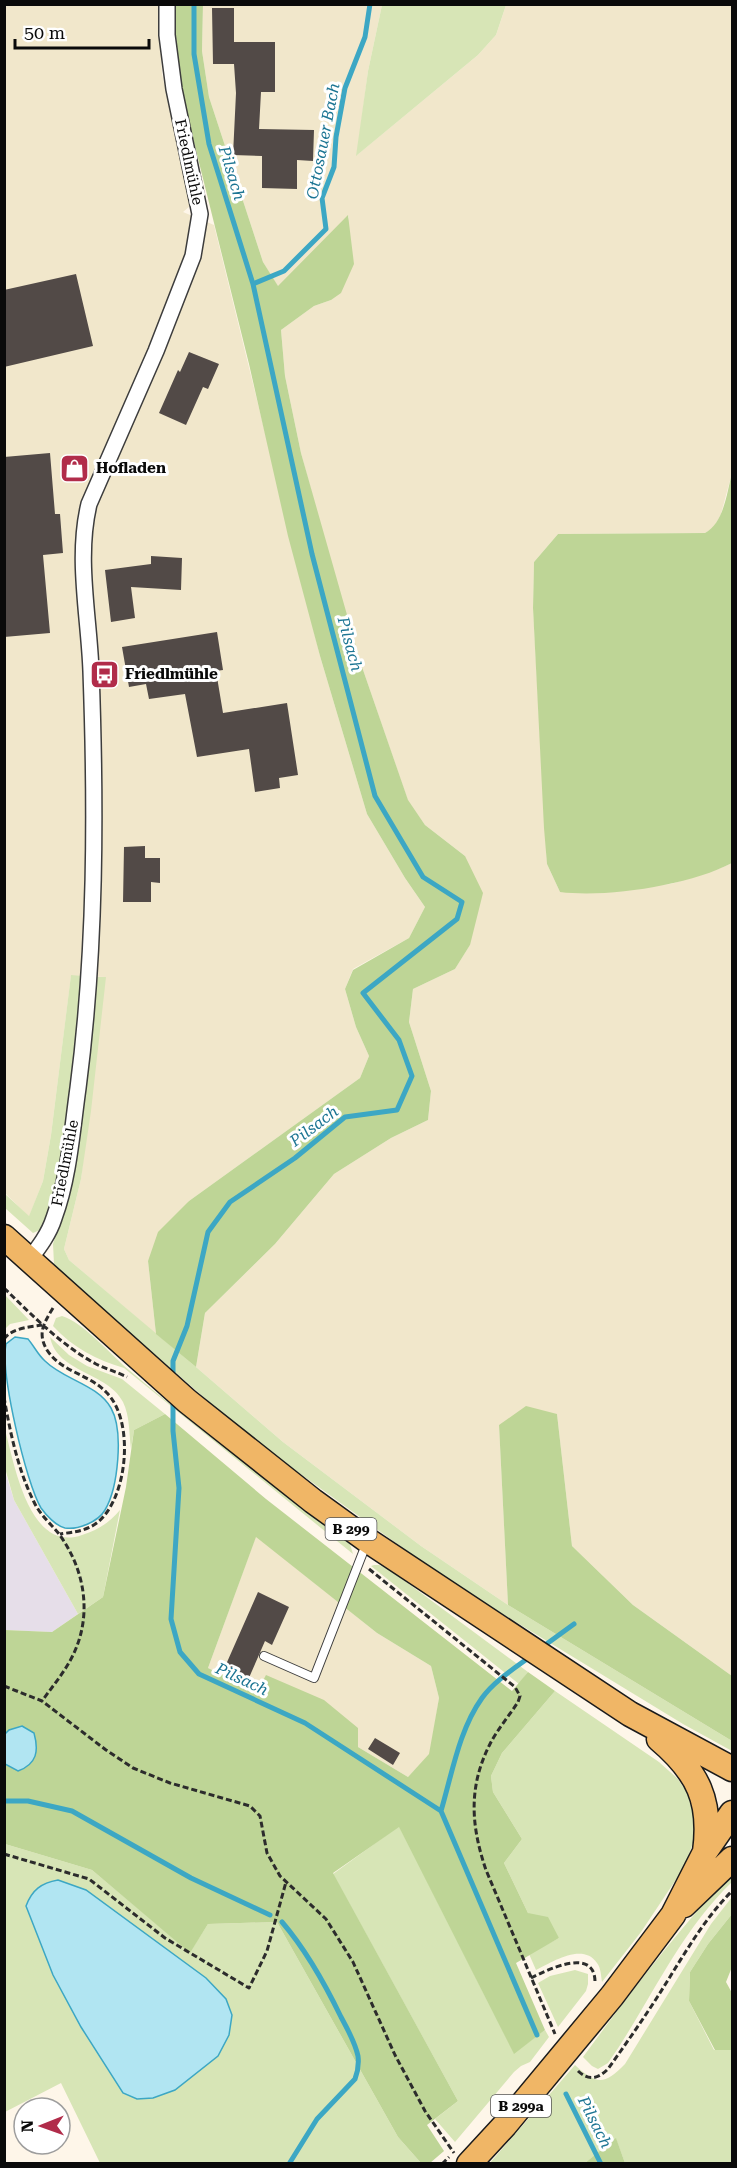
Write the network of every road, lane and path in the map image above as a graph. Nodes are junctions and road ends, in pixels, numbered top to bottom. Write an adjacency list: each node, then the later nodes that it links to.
1 (167, 4): 3 (street, Friedlmühle)
2 (4, 1237): 3 (main road, B 299)
3 (28, 1260): 7 (main road, B 299)
4 (4, 1288): 5 (path)
5 (42, 1325): 6 (path); 7 (path); 9 (path)
6 (4, 1339)
7 (138, 1372): 10 (main road, B 299)
8 (4, 1397): 9 (path)
9 (59, 1534): 14 (path)
10 (368, 1540): 11 (lane); 15 (main road, B 299)
11 (264, 1656)
12 (496, 1671): 24 (path)
13 (4, 1686): 14 (path)
14 (42, 1701): 21 (path)
15 (630, 1714): 16 (main road, B 299); 18 (main road, B 299a)
16 (732, 1769)
17 (732, 1813): 18 (main road, B 299a)
18 (705, 1852): 23 (main road, B 299a)
19 (4, 1854): 21 (path)
20 (732, 1859): 23 (main road, B 299a)
21 (286, 1882): 28 (path)
22 (732, 1891): 27 (path)
23 (673, 1915): 28 (main road, B 299a)
24 (531, 1978): 25 (path); 26 (path)
25 (595, 1988)
26 (555, 2036)
27 (576, 2070)
28 (460, 2155): 29 (path)
29 (442, 2163)

